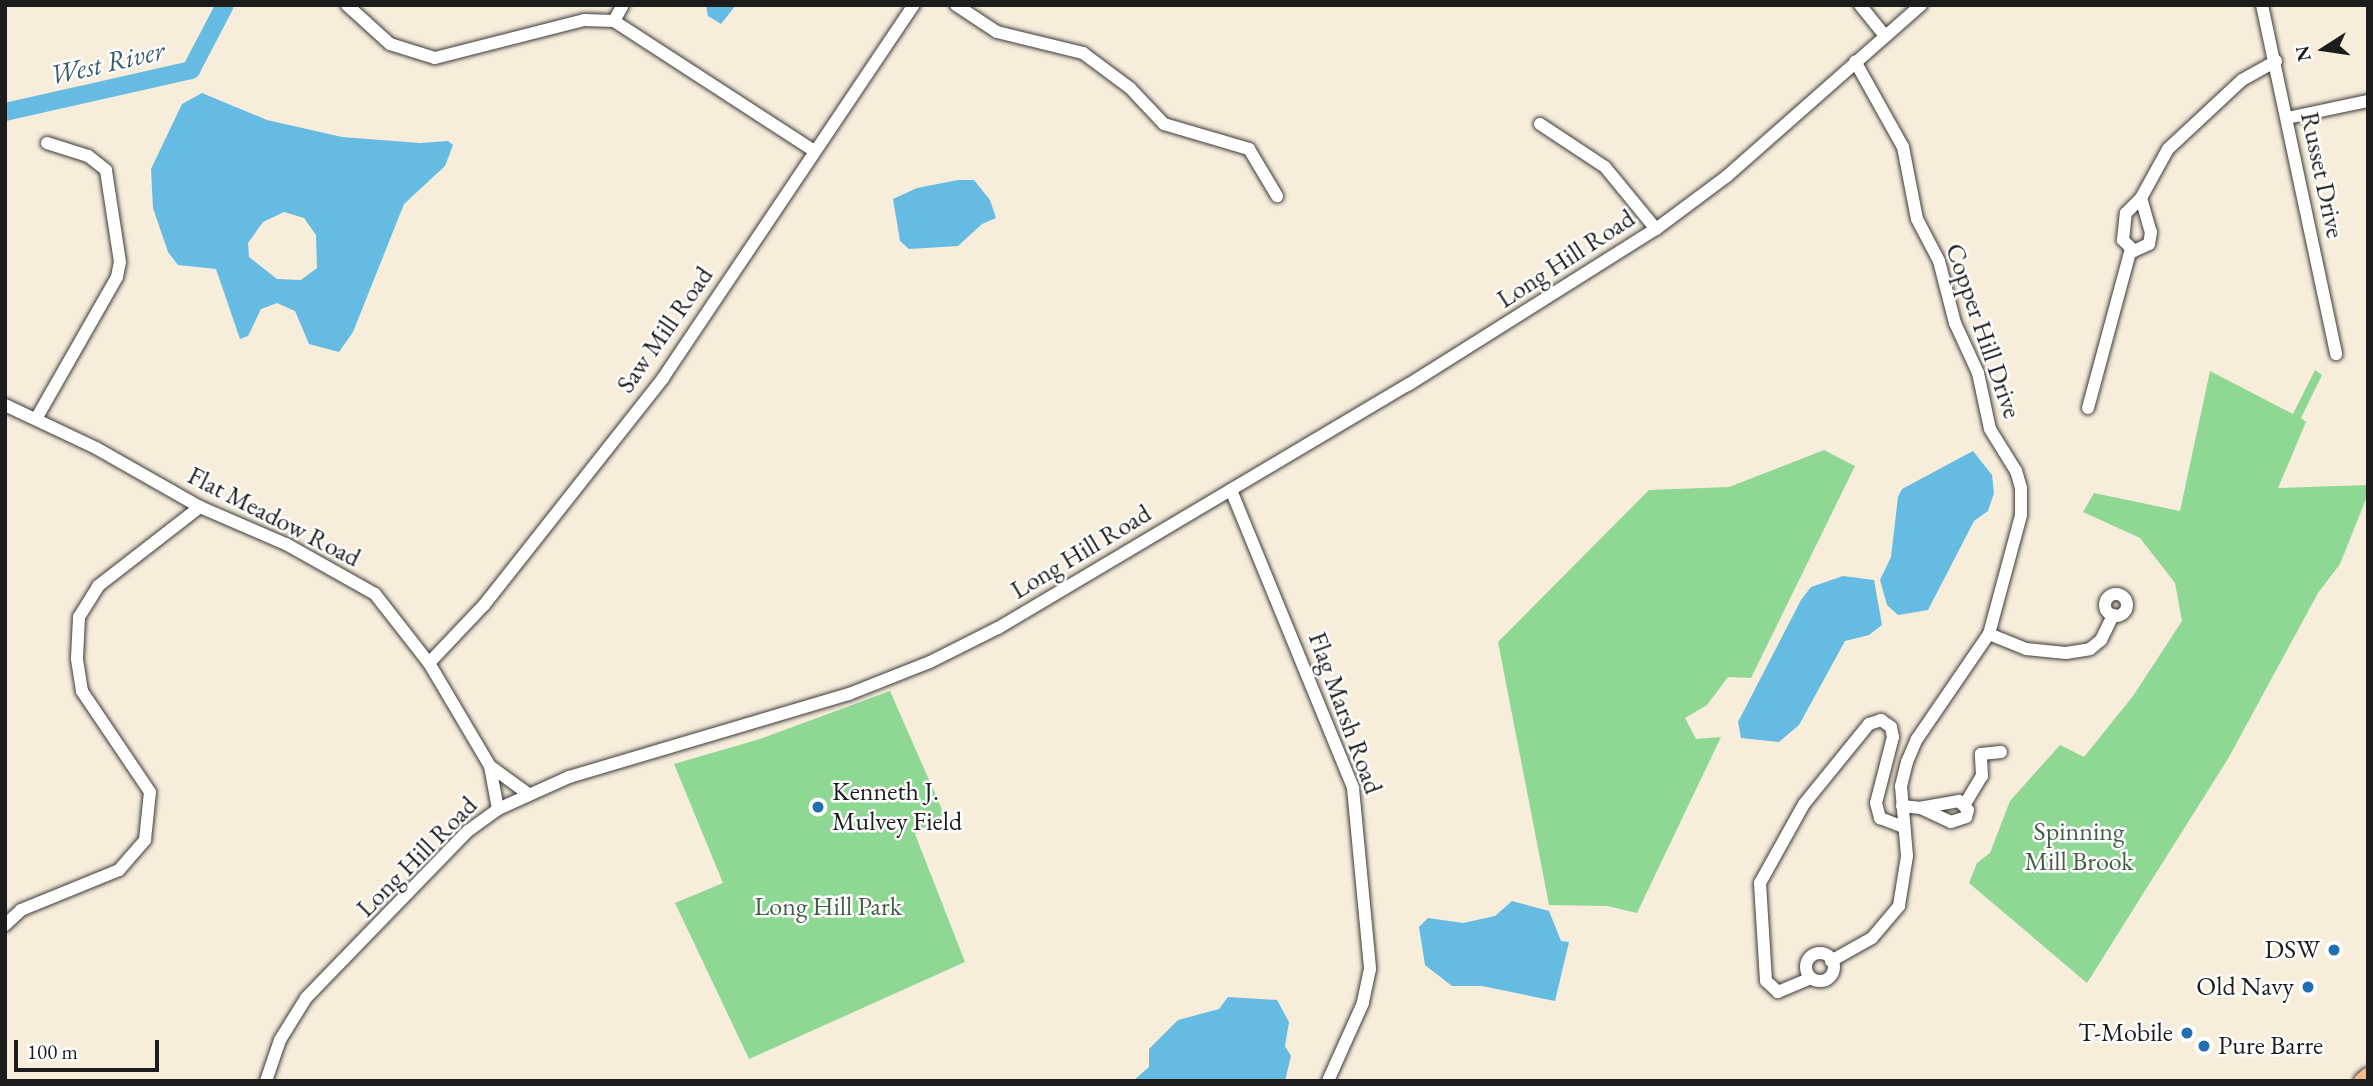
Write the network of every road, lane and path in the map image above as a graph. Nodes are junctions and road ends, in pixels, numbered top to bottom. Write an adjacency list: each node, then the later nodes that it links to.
1 (347, 5): 8 (street)
2 (624, 5): 8 (street)
3 (914, 5): 16 (street, Saw Mill Road)
4 (956, 5): 17 (street)
5 (1860, 5): 9 (street)
6 (1921, 5): 9 (street, Long Hill Road)
7 (2262, 5): 11 (street, Russet Drive)
8 (614, 21): 16 (street)
9 (1885, 36): 10 (street, Long Hill Road)
10 (1855, 61): 19 (street, Long Hill Road); 28 (street, Copper Hill Drive)
11 (2276, 61): 13 (street, Russet Drive); 18 (street)
12 (2368, 101): 13 (street)
13 (2287, 118): 21 (street, Russet Drive)
14 (1540, 124): 19 (street)
15 (47, 143): 24 (street)
16 (813, 150): 29 (street, Saw Mill Road)
17 (1277, 196)
18 (2141, 198): 20 (street); 20 (street)
19 (1656, 229): 25 (street, Long Hill Road)
20 (2131, 249): 23 (street)
21 (2336, 354)
22 (5, 405): 24 (street, Flat Meadow Road)
23 (2088, 408)
24 (36, 419): 26 (street, Flat Meadow Road)
25 (1231, 490): 32 (street, Long Hill Road); 43 (street, Flag Marsh Road)
26 (200, 507): 29 (street, Flat Meadow Road); 38 (street)
27 (2113, 615): 28 (street)
28 (1989, 634): 34 (street, Copper Hill Drive)
29 (429, 663): 31 (street, Flat Meadow Road)
30 (2001, 752): 33 (street)
31 (490, 766): 32 (street, Flat Meadow Road); 36 (street, Flat Meadow Road)
32 (527, 793): 36 (street, Long Hill Road)
33 (1965, 804): 35 (street); 35 (street)
34 (1902, 806): 35 (street); 37 (street, Copper Hill Drive)
35 (1921, 808)
36 (498, 809): 42 (street, Long Hill Road)
37 (1903, 827): 39 (street, Copper Hill Drive); 40 (street)
38 (5, 925)
39 (1831, 961): 40 (street); 40 (street)
40 (1811, 978)
41 (2368, 1076): 44 (main road)
42 (266, 1081)
43 (1328, 1081)
44 (2362, 1081)

